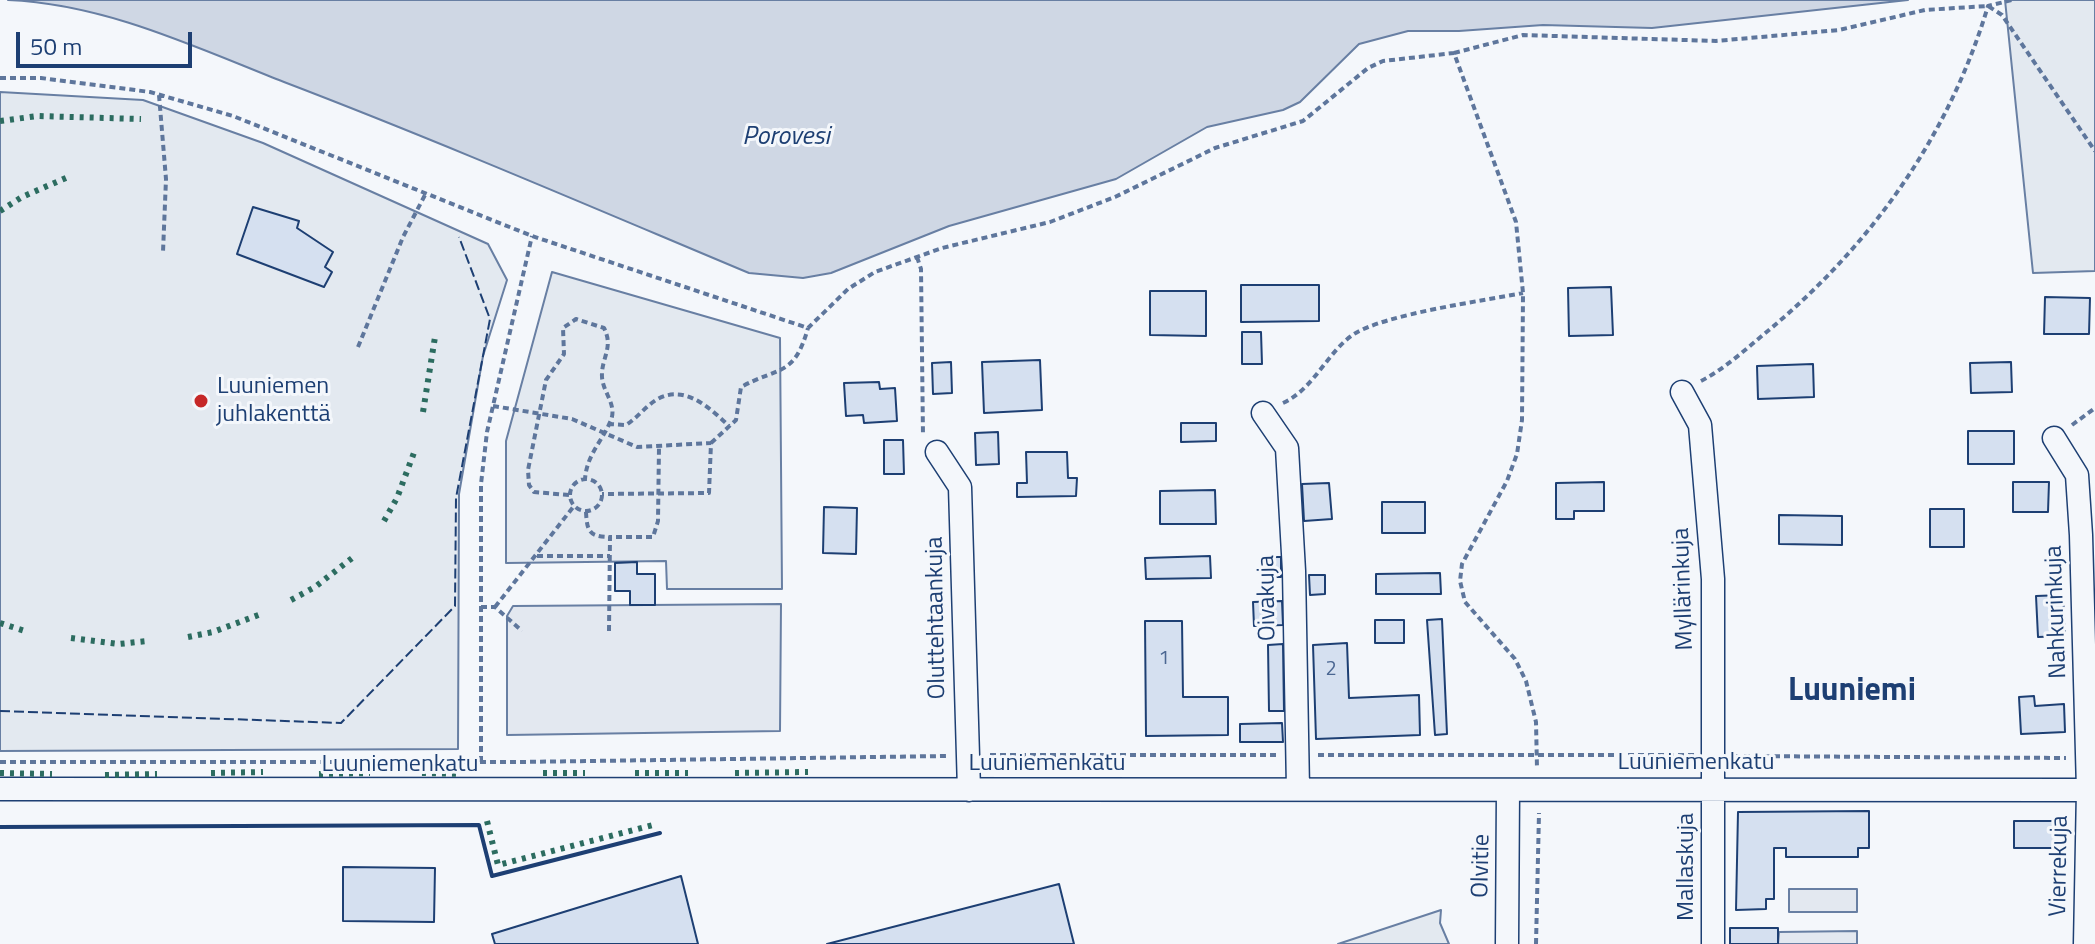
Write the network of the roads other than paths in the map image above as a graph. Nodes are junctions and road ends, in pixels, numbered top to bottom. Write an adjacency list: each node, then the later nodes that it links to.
1 (1682, 392): 7 (street, Myllärinkuja)
2 (1263, 413): 6 (street, Oivakuja)
3 (2054, 438): 10 (street, Nahkurinkuja)
4 (937, 452): 8 (street, Oluttehtaankuja)
5 (0, 789): 8 (street, Luuniemenkatu)
6 (1298, 789): 8 (street, Luuniemenkatu); 9 (street, Luuniemenkatu)
7 (1713, 789): 9 (street, Luuniemenkatu); 10 (street, Luuniemenkatu); 12 (street, Mallaskuja)
8 (969, 790)
9 (1508, 790): 11 (street, Olvitie)
10 (2091, 790): 13 (street, Vierrekuja)
11 (1507, 944)
12 (1713, 944)
13 (2085, 944)

